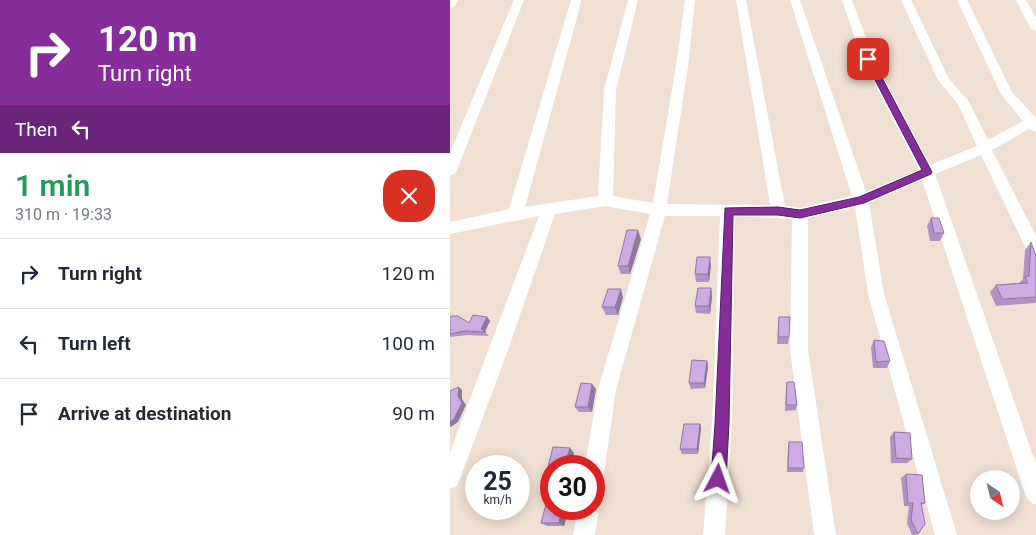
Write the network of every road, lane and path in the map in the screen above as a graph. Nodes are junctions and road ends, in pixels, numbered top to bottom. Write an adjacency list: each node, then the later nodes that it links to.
1 (453, 0): 12 (street)
2 (519, 0): 16 (street)
3 (576, 0): 24 (street)
4 (633, 0): 18 (street)
5 (690, 0): 21 (street)
6 (740, 0): 23 (street)
7 (795, 0): 19 (street)
8 (847, 0): 17 (street)
9 (906, 0): 15 (street)
10 (962, 0): 14 (street)
11 (1022, 0): 13 (street)
12 (450, 5)
13 (1036, 28)
14 (1034, 124): 15 (street)
15 (984, 148): 17 (street); 27 (street)
16 (450, 170)
17 (927, 172): 19 (street); 30 (street)
18 (605, 200): 20 (street); 21 (street)
19 (861, 200): 25 (street); 35 (street)
20 (550, 208): 24 (street); 29 (street)
21 (659, 210): 22 (street); 28 (street)
22 (728, 211): 23 (street); 33 (street)
23 (778, 211): 25 (street)
24 (515, 214): 26 (street)
25 (800, 214): 34 (street)
26 (450, 228)
27 (1036, 252)
28 (597, 455)
29 (450, 479)
30 (1036, 494)
31 (586, 520): 32 (street)
32 (584, 535)
33 (714, 535)
34 (825, 535)
35 (946, 535)

